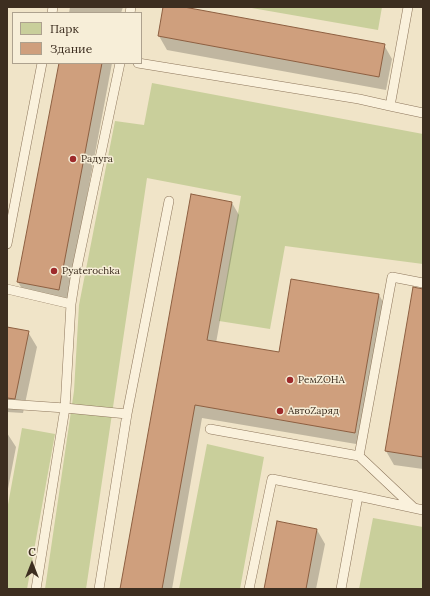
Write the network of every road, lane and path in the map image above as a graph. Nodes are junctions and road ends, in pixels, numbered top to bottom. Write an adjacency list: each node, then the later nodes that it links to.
1 (408, 7): 5 (lane)
2 (42, 64): 7 (lane)
3 (120, 64): 12 (lane)
4 (142, 64): 5 (lane)
5 (390, 106): 6 (lane)
6 (423, 113)
7 (11, 199): 9 (lane)
8 (169, 202): 15 (lane)
9 (7, 244)
10 (423, 283): 17 (lane)
11 (7, 289): 12 (lane)
12 (71, 304): 14 (lane)
13 (7, 404): 14 (lane)
14 (65, 408): 15 (lane); 21 (lane)
15 (128, 414): 22 (lane)
16 (210, 429): 17 (lane)
17 (359, 456): 19 (lane)
18 (358, 496): 19 (lane); 23 (lane); 24 (lane)
19 (413, 507): 20 (lane)
20 (423, 510)
21 (36, 589)
22 (99, 589)
23 (249, 589)
24 (341, 589)

